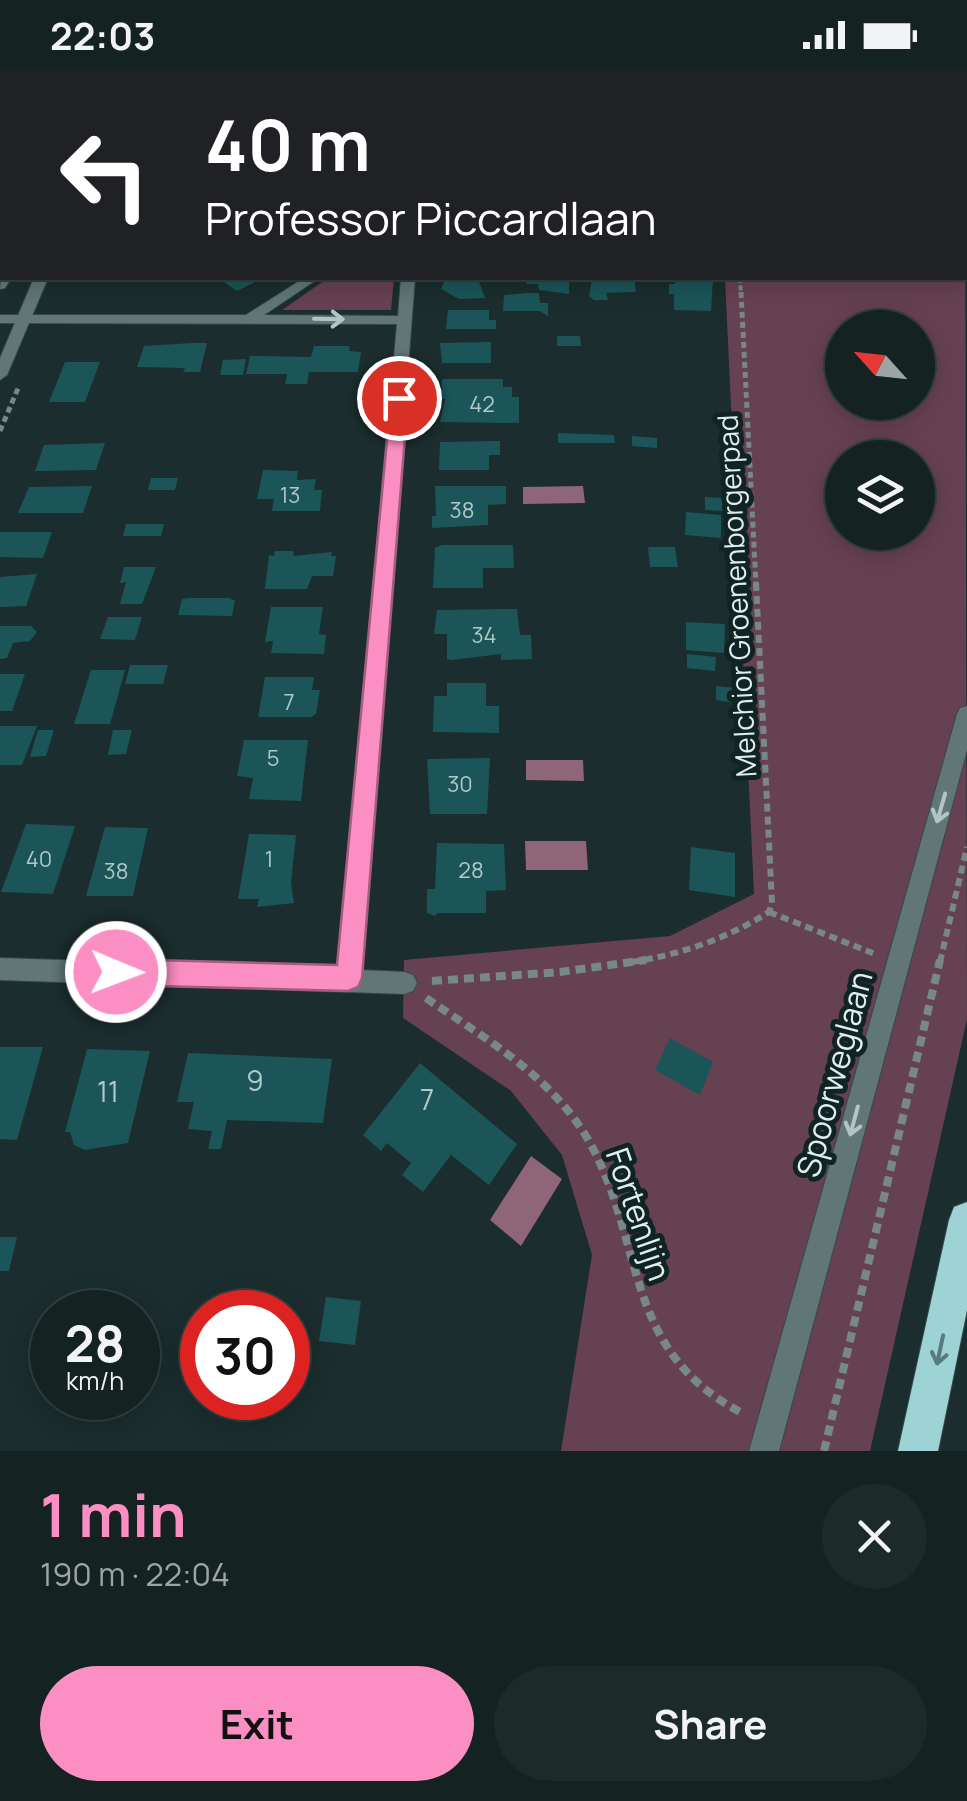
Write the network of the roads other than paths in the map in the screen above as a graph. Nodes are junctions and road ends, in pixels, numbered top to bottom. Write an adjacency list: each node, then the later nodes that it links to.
1 (40, 280): 6 (street)
2 (309, 280): 4 (street)
3 (408, 280): 7 (street)
4 (252, 318): 6 (street); 7 (street, one-way to 7)
5 (0, 319): 6 (street)
6 (22, 319): 8 (street)
7 (406, 320): 11 (street)
8 (0, 375)
9 (967, 714): 14 (street, Spoorweglaan, one-way to 14)
10 (0, 969): 11 (street)
11 (348, 978): 12 (street)
12 (404, 982)
13 (967, 1220): 15 (highway, one-way to 15)
14 (767, 1440)
15 (918, 1451)

